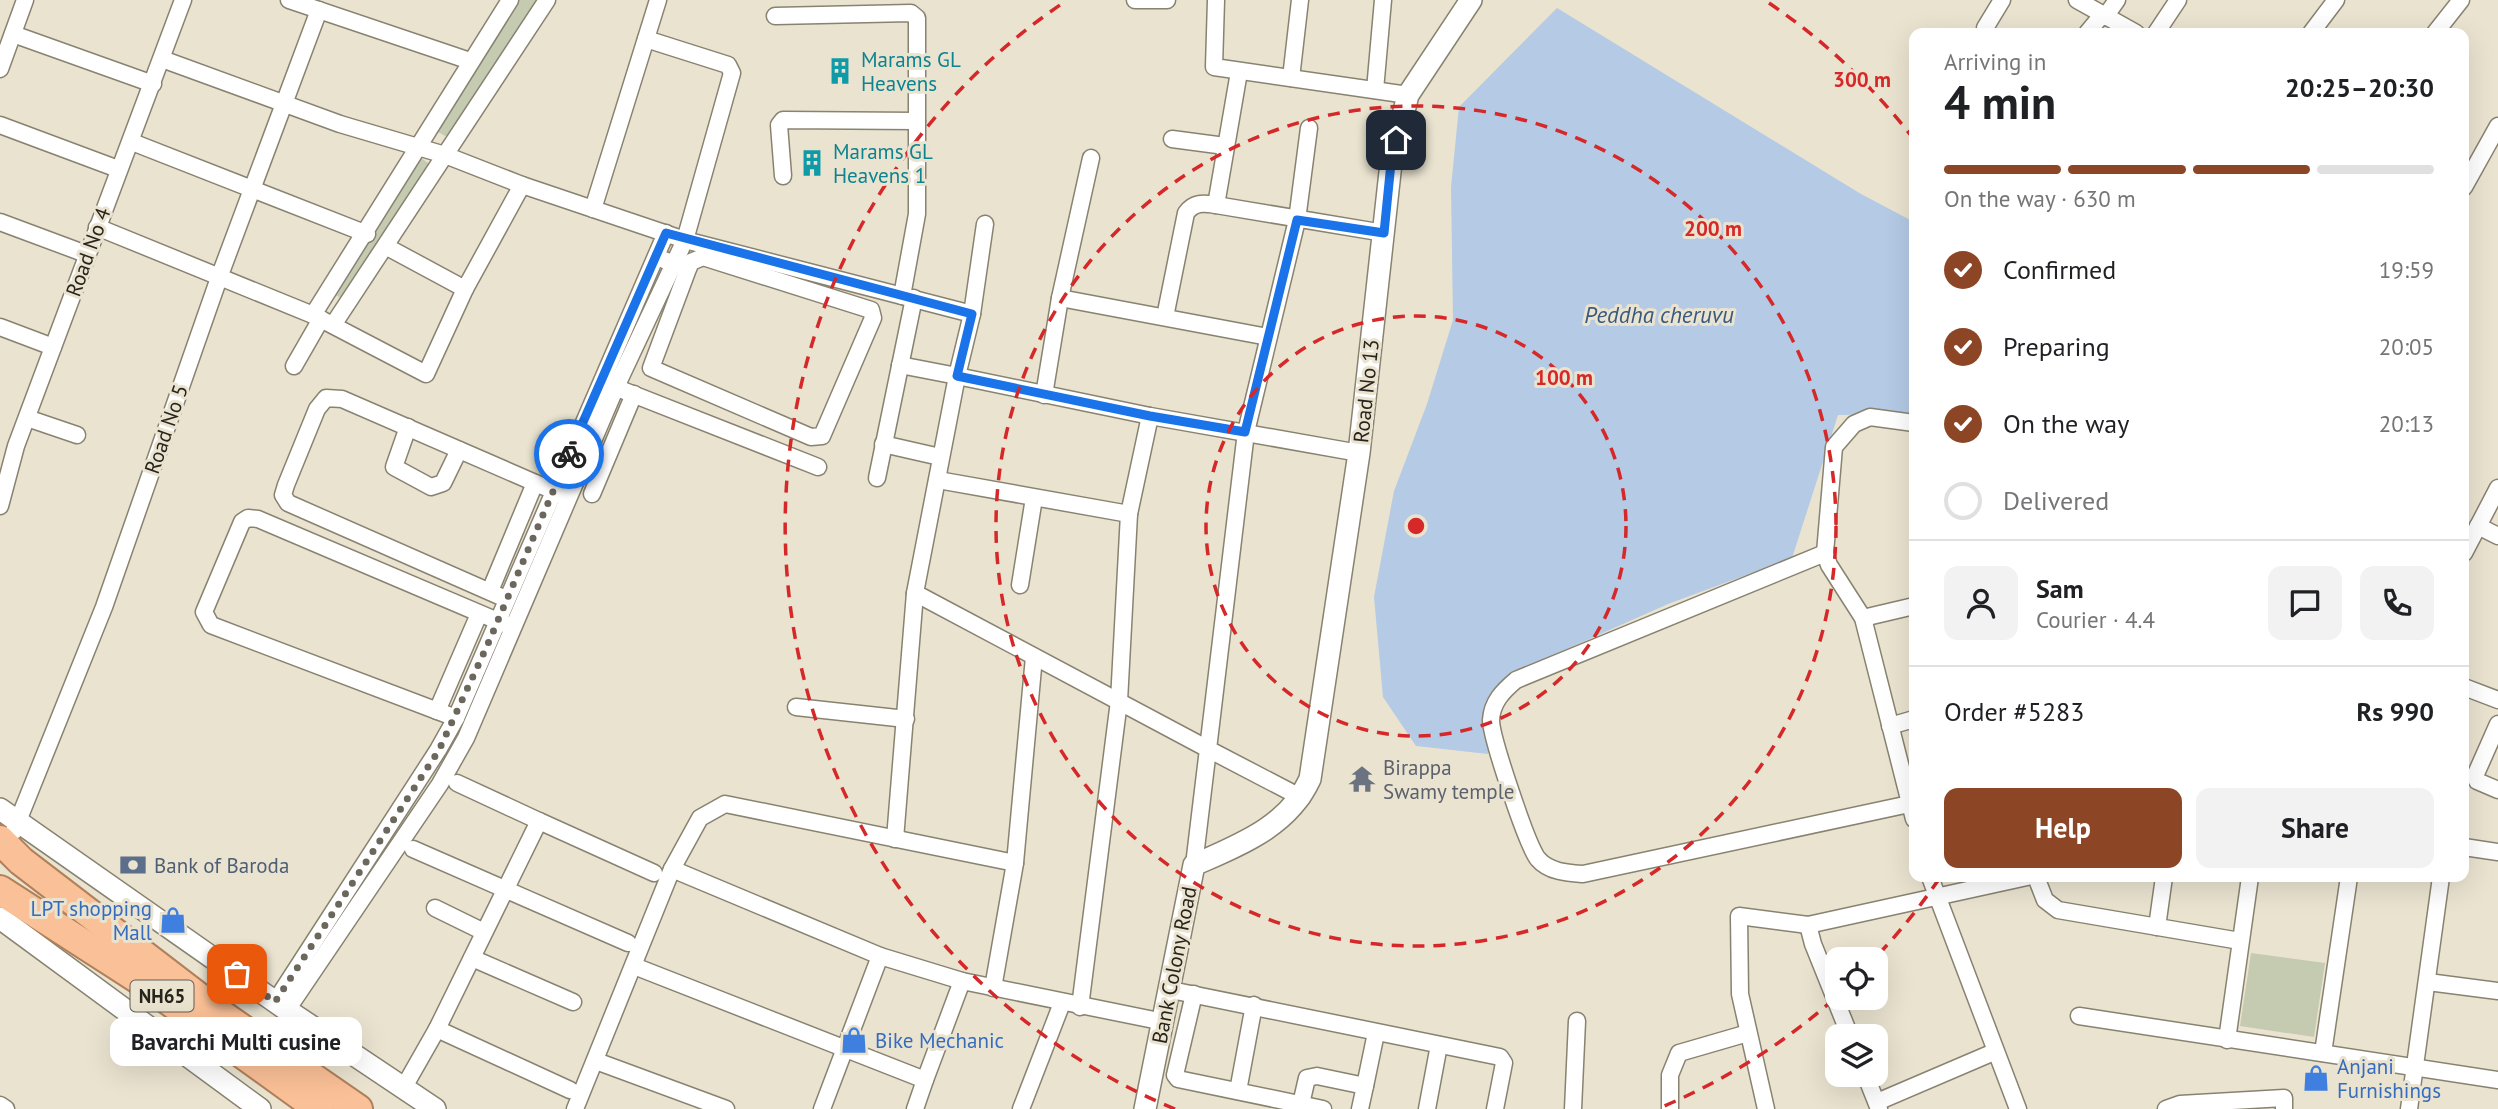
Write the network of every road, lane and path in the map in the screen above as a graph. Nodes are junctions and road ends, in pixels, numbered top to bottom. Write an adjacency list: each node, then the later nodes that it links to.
1 (25, 0): 28 (street)
2 (183, 0): 30 (street, Road No 4)
3 (289, 0): 19 (street)
4 (510, 0): 31 (street)
5 (547, 0): 47 (street)
6 (658, 0): 29 (street)
7 (1135, 0): 8 (street)
8 (1167, 0)
9 (1216, 0): 33 (street)
10 (1300, 0): 34 (street)
11 (1383, 0): 36 (street)
12 (1472, 0): 37 (street, Road No 13)
13 (2002, 0): 22 (street)
14 (2077, 0): 21 (street)
15 (2117, 0): 21 (street)
16 (2179, 0): 25 (street)
17 (2336, 0): 26 (street)
18 (2461, 0): 27 (street)
19 (319, 10): 31 (street); 38 (street, Road No 5)
20 (775, 16): 39 (street)
21 (2103, 16): 23 (street); 24 (street)
22 (1985, 28)
23 (2092, 28)
24 (2126, 28)
25 (2159, 28)
26 (2315, 28)
27 (2439, 28)
28 (13, 34): 32 (street); 35 (street)
29 (646, 39): 55 (street); 63 (street)
30 (162, 59): 35 (street, Road No 4); 38 (street)
31 (470, 61): 46 (street)
32 (0, 69)
33 (1239, 72): 34 (street); 45 (street)
34 (1291, 78): 36 (street)
35 (153, 84): 44 (street, Road No 4)
36 (1375, 90): 37 (street)
37 (1408, 95): 61 (street, Road No 13)
38 (285, 103): 46 (street); 53 (street, Road No 5)
39 (917, 121): 51 (street); 71 (street)
40 (0, 125): 50 (street)
41 (2498, 126): 49 (street)
42 (1309, 128): 56 (street)
43 (1172, 139): 45 (street)
44 (132, 142): 50 (street, Road No 4); 53 (street)
45 (1225, 146): 54 (street)
46 (419, 148): 47 (street); 62 (street)
47 (445, 155): 52 (street); 64 (street)
48 (1091, 158): 72 (street)
49 (2470, 162)
50 (118, 169): 59 (street, Road No 4)
51 (783, 176)
52 (522, 185): 55 (street); 70 (street)
53 (253, 188): 62 (street); 68 (street, Road No 5)
54 (1216, 205): 56 (street); 74 (street)
55 (593, 209): 60 (street)
56 (1297, 220): 61 (street); 77 (street)
57 (0, 222): 65 (street)
58 (985, 224): 73 (street)
59 (97, 227): 65 (street, Road No 4); 68 (street)
60 (666, 233): 63 (street); 66 (street)
61 (1384, 233): 95 (street, Road No 13)
62 (367, 234): 75 (street)
63 (685, 240): 67 (street); 71 (street)
64 (387, 247): 70 (street); 75 (street)
65 (86, 254): 78 (street, Road No 4)
66 (655, 256): 67 (street); 82 (street)
67 (681, 267): 69 (street); 69 (street)
68 (220, 275): 75 (street); 139 (street, Road No 5)
69 (673, 284): 82 (street)
70 (465, 289): 75 (street)
71 (908, 297): 73 (street); 79 (street)
72 (1060, 298): 74 (street); 84 (street)
73 (972, 314): 81 (street)
74 (1165, 317): 77 (street)
75 (323, 320): 80 (street)
76 (0, 327): 78 (street)
77 (1268, 337): 89 (street)
78 (53, 347): 86 (street, Road No 4)
79 (900, 365): 81 (street); 92 (street)
80 (294, 366)
81 (957, 376): 84 (street); 96 (street)
82 (609, 384): 83 (street); 102 (street)
83 (634, 394): 97 (street); 103 (street)
84 (1044, 395): 85 (street)
85 (1150, 416): 89 (street); 106 (street)
86 (27, 418): 90 (street); 93 (street, Road No 4)
87 (1909, 421): 110 (street)
88 (408, 428): 94 (street); 94 (street); 112 (street)
89 (1245, 432): 95 (street); 131 (street)
90 (77, 435)
91 (0, 440): 93 (street)
92 (883, 444): 96 (street); 98 (street)
93 (16, 446): 105 (street, Road No 4)
94 (459, 450): 100 (street)
95 (1359, 453): 136 (street, Road No 13)
96 (940, 457): 99 (street)
97 (818, 467)
98 (877, 478)
99 (938, 480): 104 (street); 113 (street)
100 (536, 483): 102 (street); 112 (street)
101 (2498, 488): 107 (street)
102 (560, 494): 114 (street); 118 (street)
103 (592, 494)
104 (1034, 498): 106 (street); 111 (street)
105 (0, 506)
106 (1129, 514): 122 (street)
107 (2478, 526): 108 (street); 109 (street)
108 (2498, 536)
109 (2469, 543)
110 (1825, 554): 117 (street); 138 (street)
111 (1020, 585)
112 (489, 592): 114 (street)
113 (915, 593): 119 (street); 126 (street)
114 (506, 599): 118 (street)
115 (1909, 607): 117 (street)
116 (480, 614): 118 (street); 124 (street); 124 (street)
117 (1863, 618): 129 (street)
118 (505, 625): 125 (street); 132 (street)
119 (1034, 657): 122 (street); 146 (street)
120 (2469, 689): 121 (street)
121 (2498, 700)
122 (1119, 701): 131 (street); 180 (street)
123 (796, 707): 126 (street)
124 (437, 711): 125 (street)
125 (456, 718): 130 (street)
126 (906, 719): 141 (street)
127 (1909, 720): 129 (street)
128 (2498, 724): 134 (street)
129 (1890, 726): 135 (street)
130 (441, 746): 132 (street); 178 (street)
131 (1208, 749): 136 (street); 147 (street)
132 (456, 754): 178 (street)
133 (457, 783): 140 (street)
134 (2498, 790)
135 (1909, 794)
136 (1301, 798): 147 (street, Bank Colony Road)
137 (0, 808): 139 (street)
138 (1909, 809)
139 (19, 820): 142 (street, Road No 5); 178 (street)
140 (539, 821): 149 (street); 158 (street)
141 (895, 839): 146 (street); 148 (street)
142 (3, 843): 208 (highway, NH65)
143 (2469, 848): 145 (street)
144 (413, 849): 158 (street)
145 (2498, 852)
146 (1015, 863): 172 (street)
147 (1194, 865): 173 (street, Bank Colony Road)
148 (672, 869): 167 (street); 169 (street)
149 (654, 873)
150 (1931, 882): 159 (street)
151 (2004, 882): 159 (street)
152 (2038, 882): 163 (street)
153 (2163, 882): 163 (street)
154 (2249, 882): 165 (street)
155 (2348, 882): 192 (street)
156 (2440, 882): 171 (street)
157 (0, 890): 207 (highway, NH65)
158 (504, 890): 164 (street); 166 (street)
159 (1935, 897): 162 (street); 191 (street)
160 (435, 908): 164 (street)
161 (0, 918): 206 (street)
162 (1808, 925): 184 (street); 187 (street)
163 (2158, 927): 165 (street)
164 (484, 932): 168 (street)
165 (2240, 941): 188 (street)
166 (628, 943)
167 (880, 956): 170 (street); 190 (street)
168 (472, 958): 176 (street); 185 (street)
169 (634, 966): 190 (street); 193 (street)
170 (962, 981): 172 (street); 195 (street)
171 (2428, 982): 174 (street); 194 (street)
172 (993, 988): 177 (street)
173 (1171, 990): 175 (street); 183 (street, Bank Colony Road)
174 (2498, 991)
175 (1194, 994): 179 (street); 201 (street)
176 (573, 1002)
177 (1062, 1003): 180 (street); 214 (street)
178 (281, 1006): 198 (street)
179 (1254, 1006): 186 (street); 201 (street)
180 (1080, 1007): 183 (street)
181 (2079, 1016): 188 (street)
182 (1577, 1021): 220 (street)
183 (1164, 1022): 215 (street, Bank Colony Road)
184 (1845, 1024)
185 (437, 1029): 198 (street); 200 (street)
186 (1376, 1033): 189 (street); 197 (street)
187 (1748, 1033): 221 (street); 222 (street)
188 (2227, 1040): 192 (street)
189 (1439, 1045): 218 (street); 219 (street)
190 (843, 1049): 195 (street); 212 (street)
191 (1994, 1052): 204 (street); 223 (street)
192 (2323, 1053): 194 (street)
193 (596, 1061): 210 (street); 211 (street)
194 (2414, 1067): 196 (street); 226 (street)
195 (925, 1080): 213 (street)
196 (2498, 1080)
197 (1365, 1086): 202 (street); 217 (street)
198 (404, 1087): 209 (street)
199 (1870, 1087): 204 (street)
200 (570, 1090)
201 (1238, 1091): 202 (street)
202 (1301, 1104): 216 (street)
203 (0, 1105): 205 (street)
204 (1878, 1106)
205 (6, 1109)
206 (260, 1109)
207 (319, 1109)
208 (358, 1109)
209 (436, 1109)
210 (575, 1109)
211 (726, 1109)
212 (822, 1109)
213 (915, 1109)
214 (1022, 1109)
215 (1145, 1109)
216 (1322, 1109)
217 (1360, 1109)
218 (1427, 1109)
219 (1494, 1109)
220 (1573, 1109)
221 (1670, 1109)
222 (1766, 1109)
223 (2018, 1109)
224 (2166, 1109): 225 (street)
225 (2284, 1109)
226 (2409, 1109)

